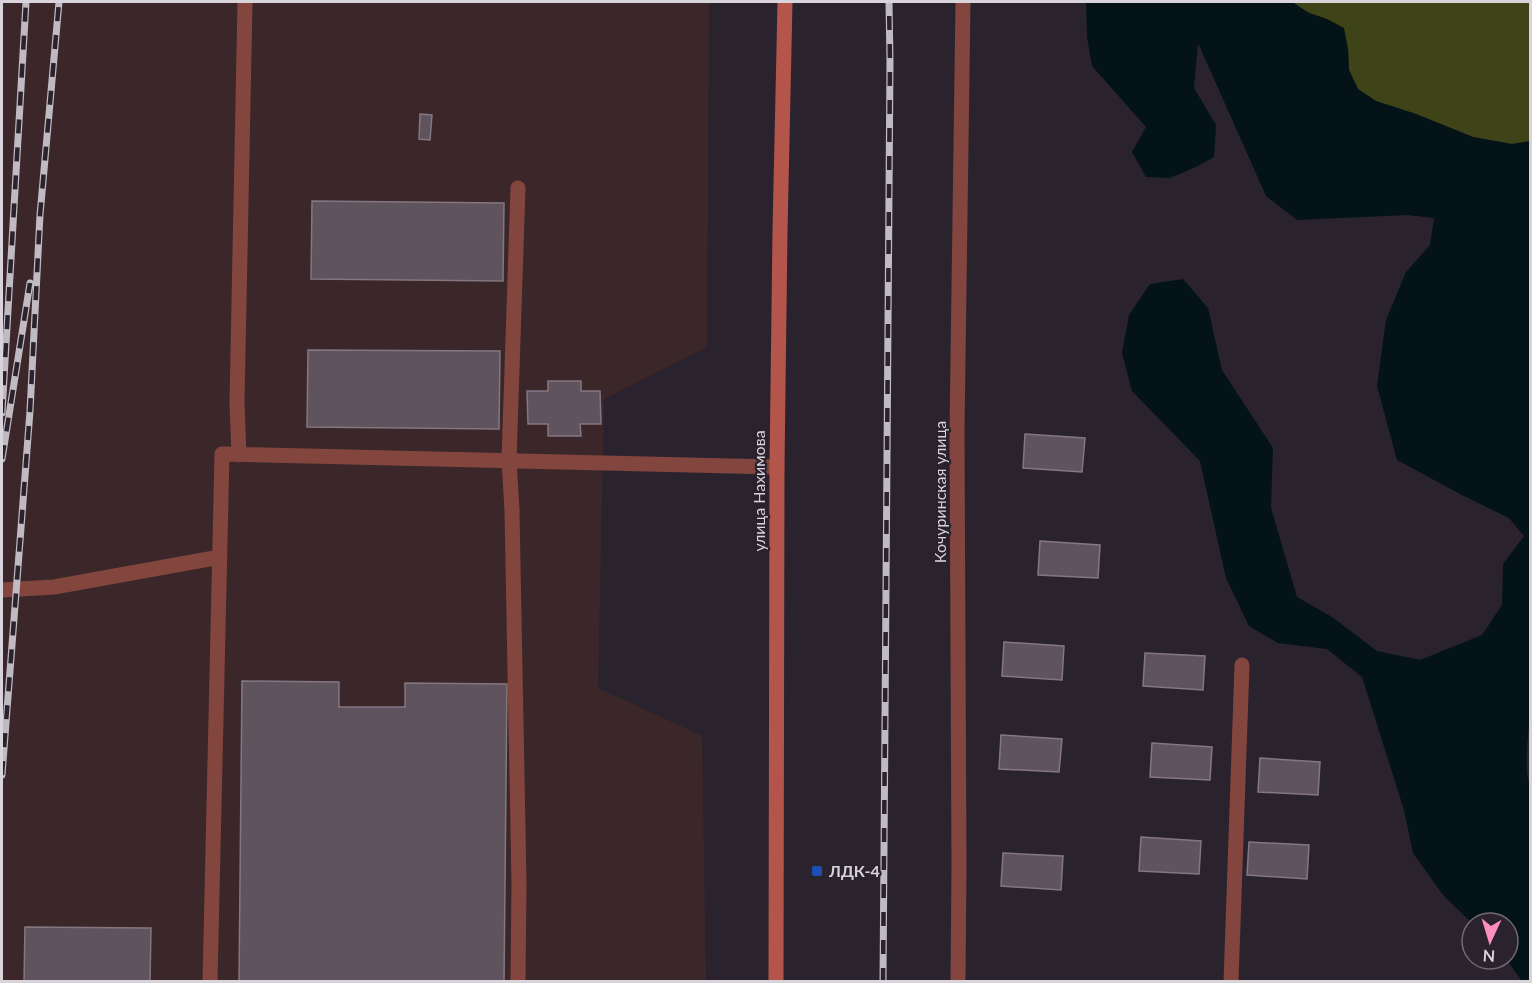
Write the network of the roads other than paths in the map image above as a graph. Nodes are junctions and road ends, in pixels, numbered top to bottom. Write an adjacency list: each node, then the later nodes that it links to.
1 (245, 2): 5 (street)
2 (785, 2): 7 (main road, улица Нахимова)
3 (963, 2): 14 (street, Кочуринская улица)
4 (518, 188): 6 (street)
5 (239, 455): 6 (street); 8 (street)
6 (509, 460): 7 (street); 12 (street)
7 (777, 467): 13 (main road, улица Нахимова)
8 (220, 557): 9 (street); 11 (street)
9 (2, 590)
10 (1242, 665): 15 (street)
11 (210, 981)
12 (518, 981)
13 (776, 981)
14 (958, 981)
15 (1231, 981)

